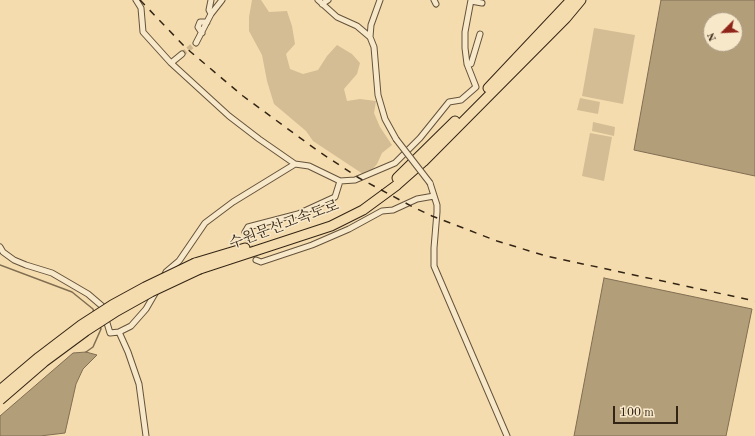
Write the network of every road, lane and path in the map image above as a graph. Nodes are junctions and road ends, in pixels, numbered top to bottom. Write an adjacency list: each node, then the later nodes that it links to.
1 (136, 0): 17 (street)
2 (211, 0): 12 (street)
3 (222, 0): 12 (street)
4 (318, 0): 11 (street)
5 (328, 0): 11 (street)
6 (380, 0): 14 (street)
7 (471, 0): 10 (street); 18 (street)
8 (571, 0): 25 (highway, 수원문산고속도로)
9 (581, 0): 25 (highway, 수원문산고속도로)
10 (482, 3)
11 (322, 4): 14 (street)
12 (211, 14): 15 (street)
13 (480, 34): 18 (street)
14 (370, 37): 21 (street, bridge)
15 (196, 43)
16 (182, 54): 17 (street)
17 (171, 63): 19 (street)
18 (467, 64): 20 (street)
19 (295, 164): 20 (street); 26 (street)
20 (340, 181): 22 (street)
21 (434, 196): 24 (street); 30 (street)
22 (245, 232)
23 (0, 247): 26 (street)
24 (256, 260)
25 (198, 266): 27 (highway, 수원문산고속도로, bridge); 28 (highway, 수원문산고속도로, bridge)
26 (119, 332): 29 (street)
27 (0, 390)
28 (0, 400)
29 (146, 436)
30 (506, 436)

